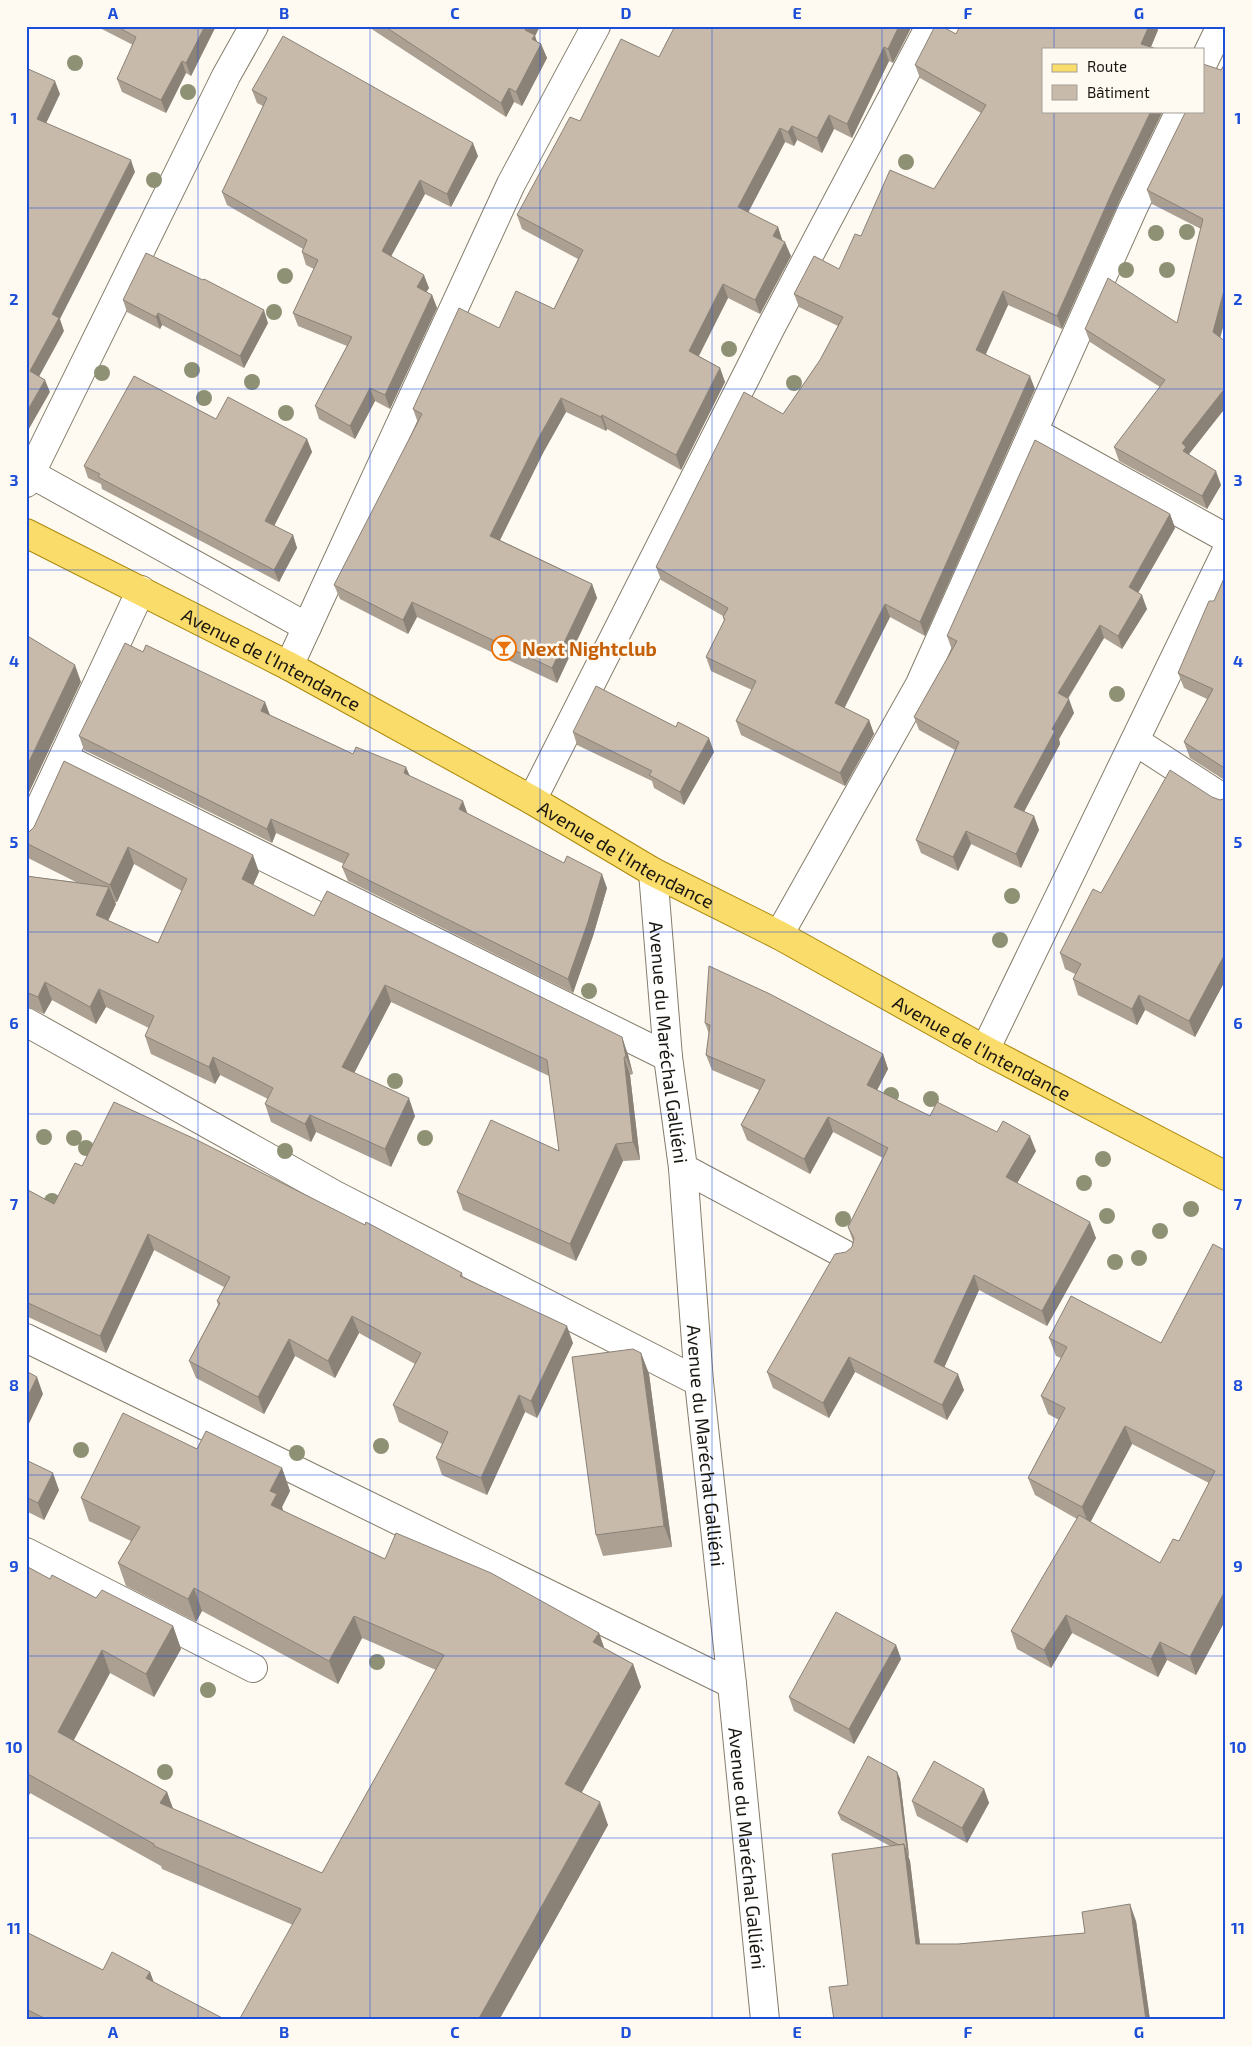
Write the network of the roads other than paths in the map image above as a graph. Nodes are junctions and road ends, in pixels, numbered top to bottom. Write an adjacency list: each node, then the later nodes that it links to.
1 (254, 26): 8 (street)
2 (596, 26): 13 (street)
3 (930, 26): 17 (street)
4 (1221, 26): 5 (street)
5 (1204, 61)
6 (1180, 112): 7 (street)
7 (1034, 432): 10 (street); 21 (street)
8 (28, 476): 13 (street)
9 (26, 533): 12 (main road, Avenue de l'Intendance)
10 (1226, 538)
11 (1226, 552): 15 (street)
12 (141, 590): 14 (main road, Avenue de l'Intendance); 16 (street)
13 (306, 627): 14 (street)
14 (289, 666): 17 (main road, Avenue de l'Intendance)
15 (1135, 741): 18 (street); 23 (street)
16 (64, 758): 19 (street); 24 (street)
17 (532, 800): 20 (main road, Avenue de l'Intendance)
18 (1226, 800)
19 (26, 837)
20 (653, 872): 21 (main road, Avenue de l'Intendance); 24 (street, Avenue du Maréchal Galliéni)
21 (779, 935): 23 (main road, Avenue de l'Intendance)
22 (26, 1022): 29 (street)
23 (985, 1050): 26 (main road, Avenue de l'Intendance)
24 (668, 1057): 25 (street, Avenue du Maréchal Galliéni)
25 (683, 1168): 27 (street); 29 (street, Avenue du Maréchal Galliéni)
26 (1226, 1176)
27 (844, 1254)
28 (26, 1338): 32 (street)
29 (699, 1382): 32 (street, Avenue du Maréchal Galliéni)
30 (26, 1552): 31 (street)
31 (253, 1668)
32 (732, 1684): 33 (street, Avenue du Maréchal Galliéni)
33 (765, 2020)

